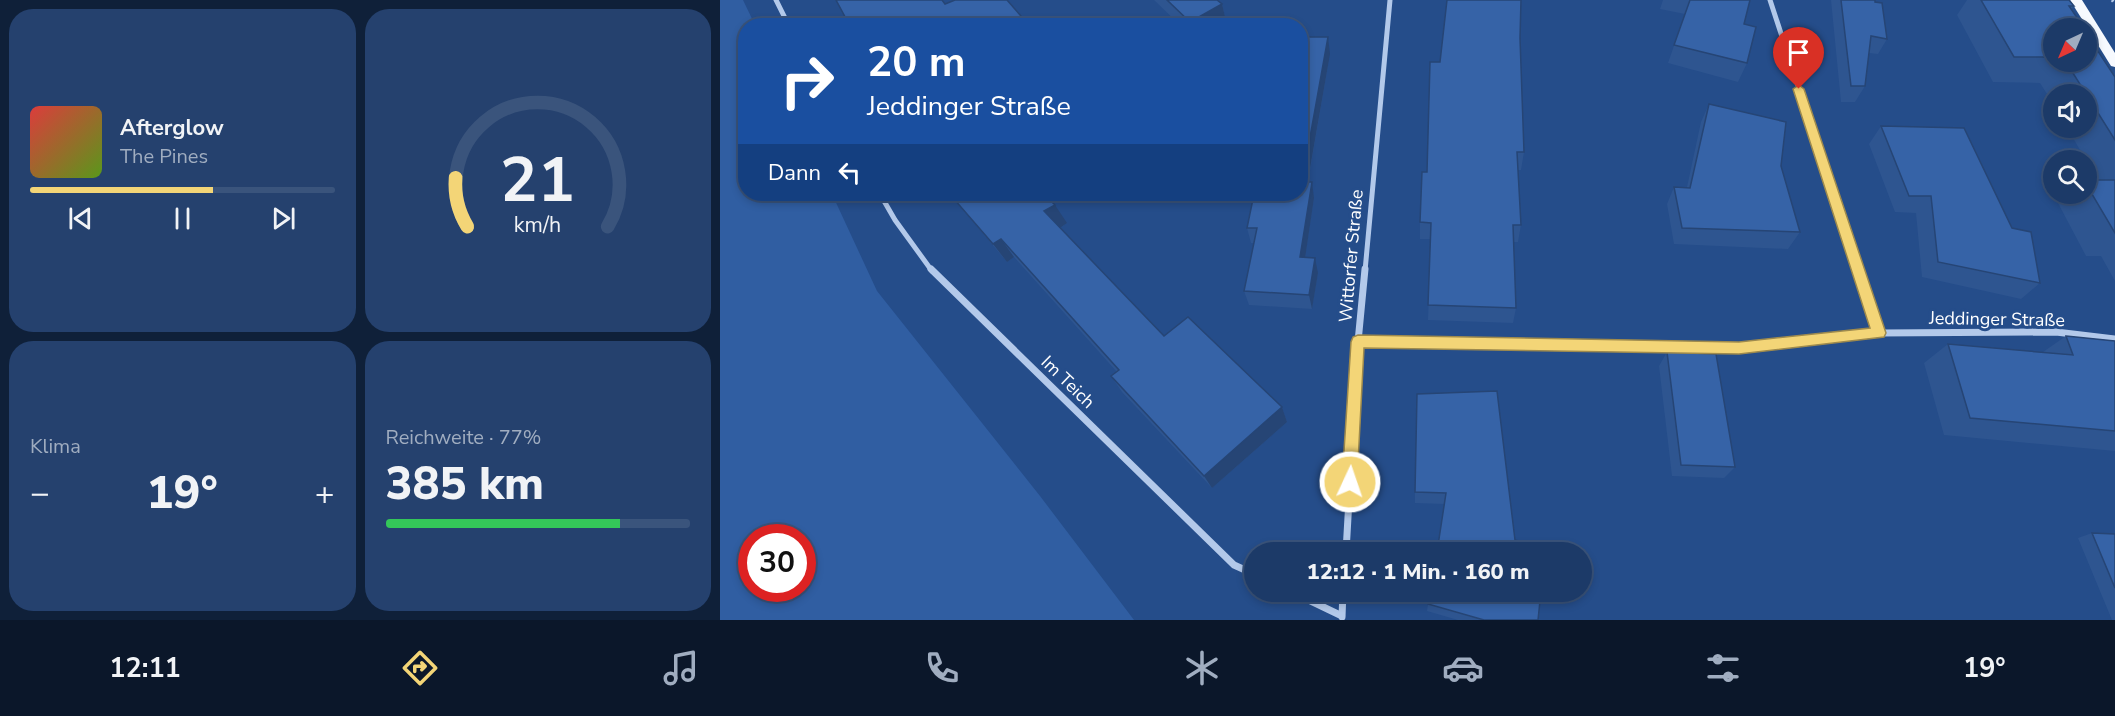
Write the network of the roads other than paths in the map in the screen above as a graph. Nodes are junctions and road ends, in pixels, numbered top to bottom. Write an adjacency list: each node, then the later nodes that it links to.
1 (776, 0): 5 (street)
2 (1390, 0): 10 (street, Wittorfer Straße)
3 (1770, 0): 8 (street)
4 (2076, 0): 6 (main road)
5 (785, 18)
6 (2115, 63)
7 (884, 201): 12 (street, Im Teich)
8 (1879, 333): 9 (street, Jeddinger Straße); 10 (street, Jeddinger Straße)
9 (2115, 339)
10 (1358, 342): 11 (street, Wittorfer Straße)
11 (1347, 542)
12 (1244, 570)
13 (1311, 602): 15 (street)
14 (1343, 602): 15 (street)
15 (1342, 618)

